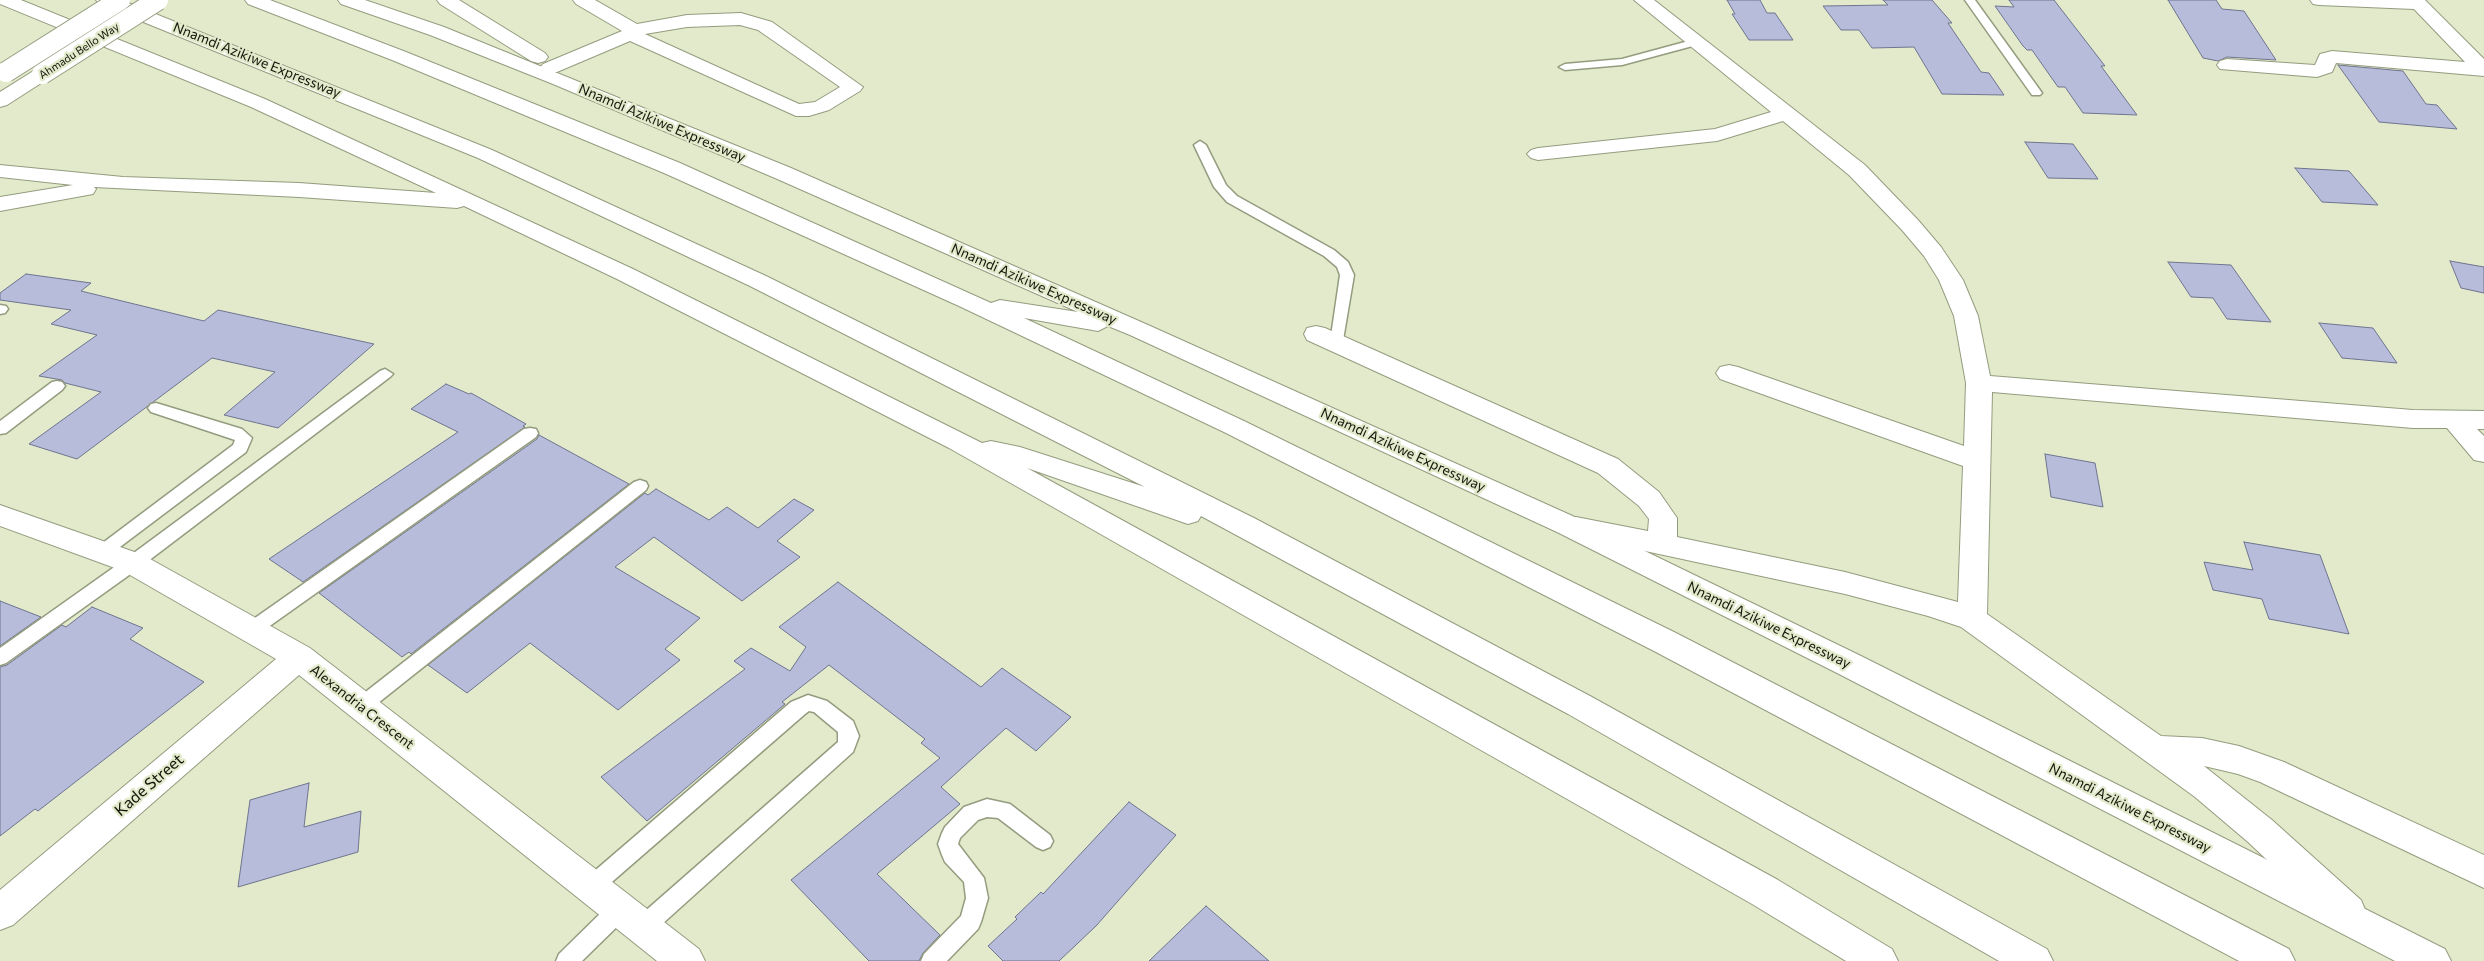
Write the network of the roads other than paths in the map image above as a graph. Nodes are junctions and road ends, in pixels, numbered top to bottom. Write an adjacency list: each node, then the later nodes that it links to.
1 (5, 0): 29 (main road)
2 (105, 0): 48 (main road, Nnamdi Azikiwe Expressway)
3 (120, 0): 20 (main road, Ahmadu Bello Way, bridge)
4 (158, 0): 23 (main road, Ahmadu Bello Way, bridge)
5 (254, 0): 31 (main road)
6 (347, 0): 21 (main road, Nnamdi Azikiwe Expressway)
7 (446, 0): 21 (main road)
8 (582, 0): 13 (main road)
9 (1643, 0): 15 (main road)
10 (1970, 0): 22 (lane)
11 (2319, 0): 12 (main road)
12 (2417, 2): 14 (main road)
13 (633, 33): 13 (main road); 21 (main road)
14 (2456, 41): 16 (main road); 19 (main road)
15 (1696, 42): 18 (lane); 24 (main road)
16 (2484, 42)
17 (2227, 65): 19 (main road)
18 (1565, 66)
19 (2484, 70)
20 (3, 74)
21 (555, 74): 32 (main road, Nnamdi Azikiwe Expressway)
22 (2036, 93)
23 (0, 102)
24 (1786, 113): 26 (main road); 36 (main road)
25 (1200, 145): 33 (lane)
26 (1538, 154)
27 (0, 171): 28 (main road)
28 (123, 182): 29 (main road); 30 (main road)
29 (476, 203): 43 (main road)
30 (0, 204)
31 (967, 301): 32 (main road); 70 (main road)
32 (1139, 330): 49 (main road, Nnamdi Azikiwe Expressway)
33 (1326, 338): 50 (main road)
34 (1729, 373): 45 (main road)
35 (385, 374): 52 (lane)
36 (1979, 382): 40 (main road); 45 (main road)
37 (57, 386): 41 (lane)
38 (156, 408): 51 (lane)
39 (2484, 420): 40 (main road)
40 (2455, 421): 44 (main road)
41 (0, 429)
42 (530, 433): 54 (lane)
43 (958, 442): 48 (main road); 68 (main road)
44 (2484, 453)
45 (1977, 461): 53 (main road)
46 (640, 486): 57 (lane)
47 (0, 515): 51 (main road, Alexandria Crescent)
48 (1244, 525): 69 (main road, Nnamdi Azikiwe Expressway)
49 (1567, 525): 50 (main road); 64 (main road, Nnamdi Azikiwe Expressway)
50 (1662, 545): 53 (main road)
51 (102, 552): 52 (main road, Alexandria Crescent)
52 (133, 563): 54 (main road, Alexandria Crescent); 56 (lane)
53 (1972, 619): 58 (main road)
54 (250, 630): 55 (main road, Alexandria Crescent)
55 (299, 657): 57 (main road, Alexandria Crescent); 62 (main road, Kade Street)
56 (0, 658)
57 (361, 706): 61 (main road, Alexandria Crescent)
58 (2158, 750): 60 (main road); 64 (main road)
59 (1042, 841): 67 (lane)
60 (2484, 872)
61 (592, 887): 63 (main road, Alexandria Crescent); 63 (lane)
62 (0, 913)
63 (631, 918): 65 (lane); 66 (main road, Alexandria Crescent)
64 (2364, 927): 71 (main road, Nnamdi Azikiwe Expressway)
65 (567, 961)
66 (686, 961)
67 (932, 961)
68 (1879, 961)
69 (2034, 961)
70 (2276, 961)
71 (2432, 961)

